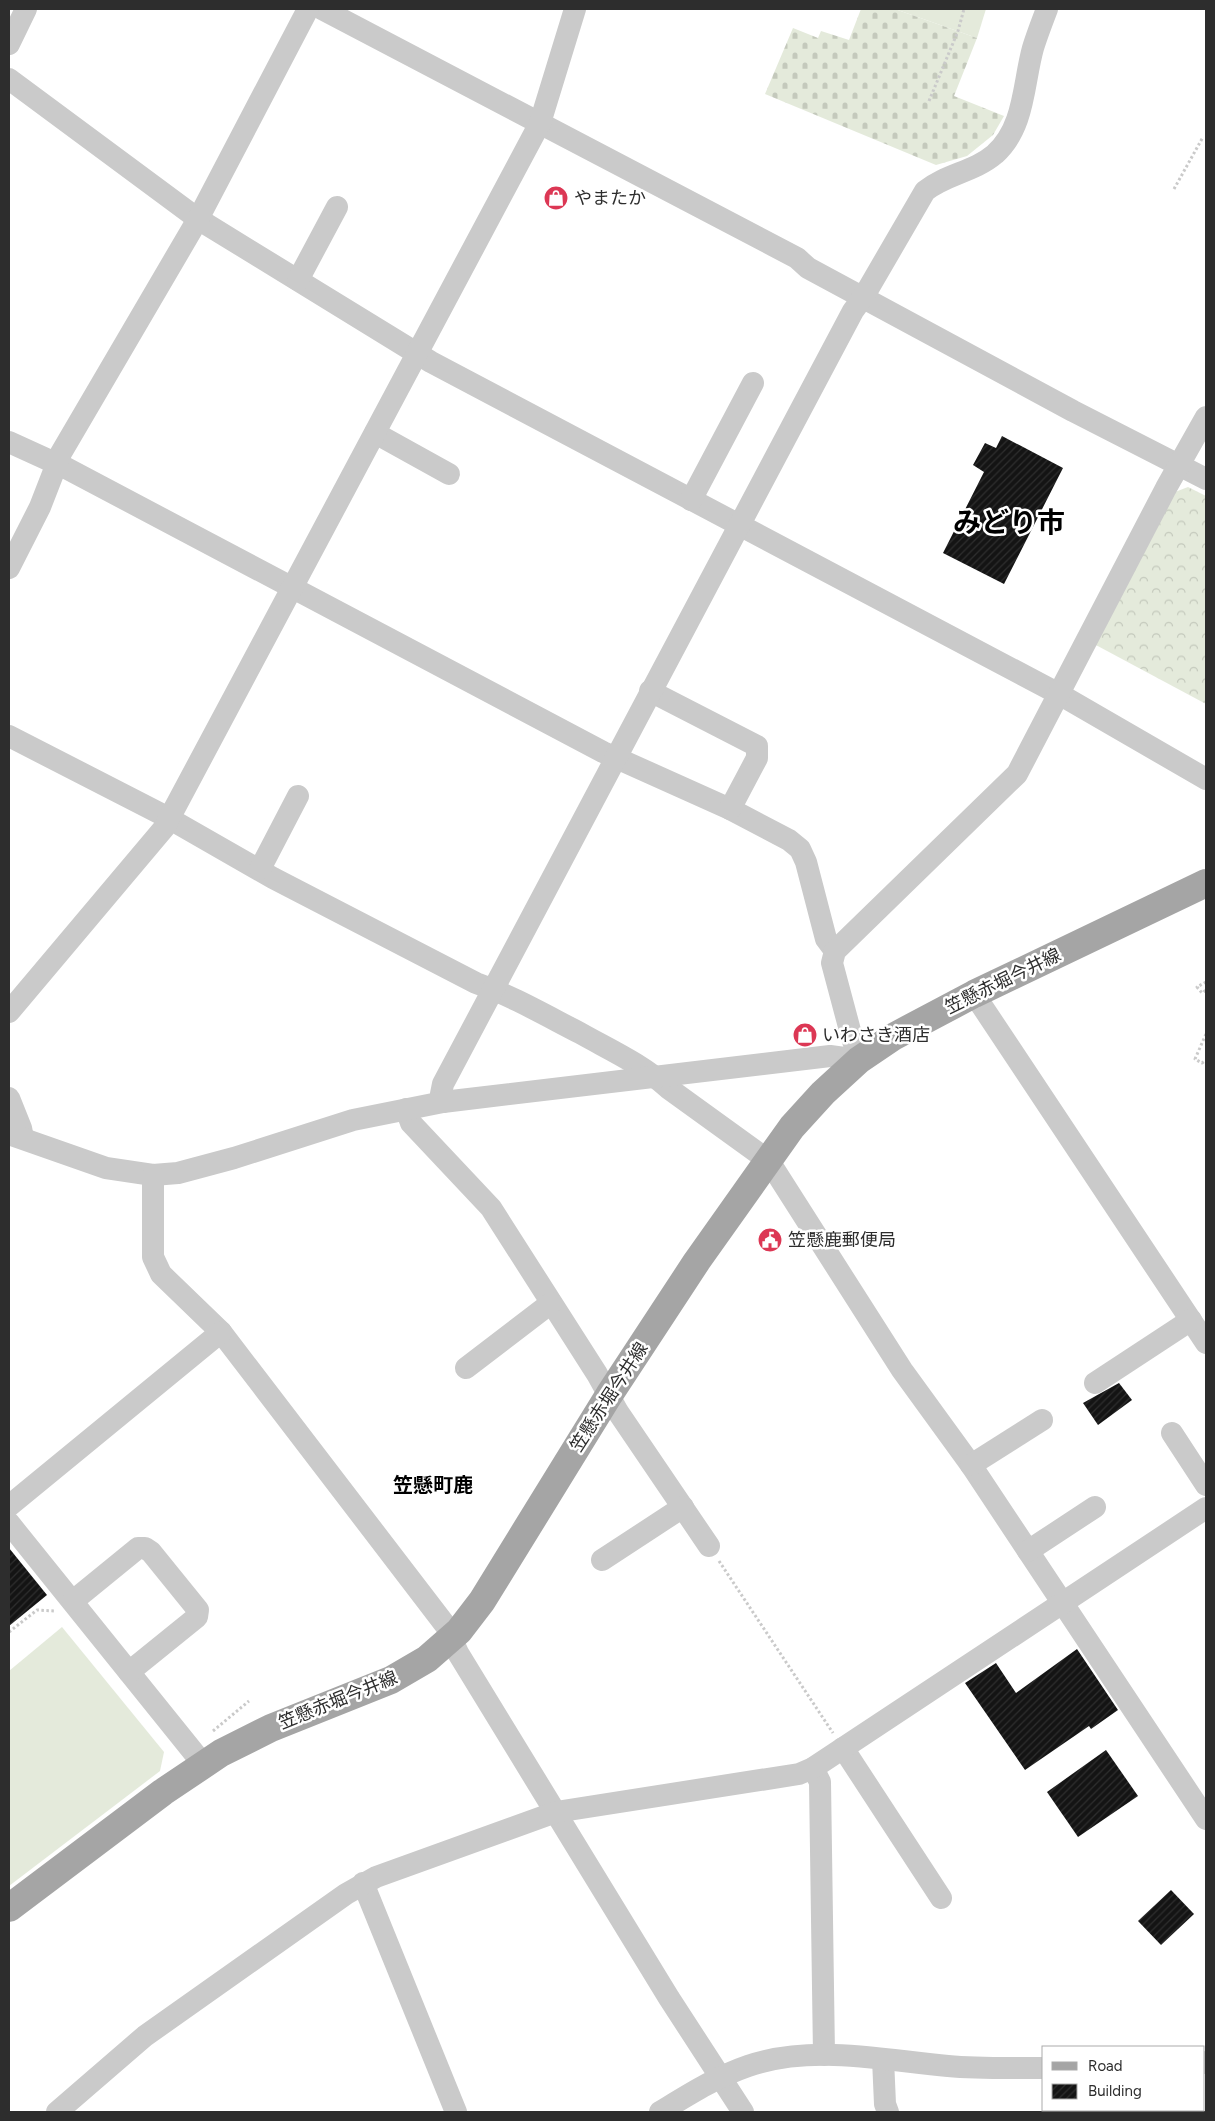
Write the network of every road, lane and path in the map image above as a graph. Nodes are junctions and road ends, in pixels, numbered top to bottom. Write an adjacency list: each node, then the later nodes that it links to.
1 (26, 9): 7 (street)
2 (308, 9): 14 (street)
3 (322, 9): 10 (street)
4 (575, 9): 10 (street)
5 (964, 9): 9 (path)
6 (1047, 9): 16 (street)
7 (9, 44)
8 (9, 79): 14 (street)
9 (929, 101)
10 (540, 123): 16 (street); 17 (street)
11 (1203, 137): 12 (path)
12 (1174, 189)
13 (337, 207): 15 (street)
14 (198, 219): 15 (street); 22 (street)
15 (298, 280): 17 (street)
16 (864, 296): 23 (street); 27 (street)
17 (416, 354): 20 (street); 26 (street)
18 (753, 384): 26 (street)
19 (1206, 417): 23 (street)
20 (375, 433): 24 (street); 29 (street)
21 (9, 442): 22 (street)
22 (56, 465): 28 (street); 29 (street)
23 (1180, 465): 25 (street); 31 (street)
24 (449, 474)
25 (1206, 479)
26 (692, 500): 27 (street)
27 (738, 525): 30 (street); 31 (street)
28 (9, 568)
29 (292, 587): 33 (street); 37 (street)
30 (650, 691): 33 (street); 36 (street)
31 (1059, 694): 34 (street); 40 (street)
32 (9, 736): 37 (street)
33 (616, 756): 36 (street); 42 (street)
34 (1206, 780)
35 (298, 796): 38 (street)
36 (730, 809): 40 (street)
37 (169, 819): 38 (street); 45 (street)
38 (260, 869): 42 (street)
39 (1206, 883): 44 (main road, 笠懸赤堀今井線)
40 (834, 951): 47 (street)
41 (1206, 982): 43 (path)
42 (494, 989): 49 (street); 51 (street)
43 (1206, 990)
44 (974, 994): 47 (main road, 笠懸赤堀今井線); 57 (street)
45 (9, 1012)
46 (1206, 1034): 48 (path)
47 (859, 1060): 49 (street); 54 (main road, 笠懸赤堀今井線)
48 (1206, 1060)
49 (654, 1075): 51 (street); 54 (street)
50 (9, 1098): 53 (street)
51 (443, 1102): 52 (street)
52 (406, 1109): 55 (street); 56 (street)
53 (16, 1136): 55 (street)
54 (767, 1161): 62 (main road, 笠懸赤堀今井線); 65 (street)
55 (153, 1174): 58 (street)
56 (551, 1303): 60 (street); 62 (street)
57 (1191, 1320): 59 (street); 61 (street)
58 (222, 1332): 67 (street); 78 (street)
59 (1206, 1343)
60 (466, 1368)
61 (1095, 1383)
62 (609, 1395): 68 (street); 78 (main road, 笠懸赤堀今井線)
63 (1042, 1420): 65 (street)
64 (1172, 1433): 66 (street)
65 (971, 1465): 73 (street)
66 (1206, 1485)
67 (9, 1506)
68 (683, 1506): 72 (street); 74 (street)
69 (1095, 1507): 73 (street)
70 (1206, 1508): 75 (street)
71 (9, 1523): 76 (street)
72 (709, 1546): 81 (path)
73 (1028, 1551): 75 (street)
74 (602, 1560)
75 (1063, 1604): 81 (street); 85 (street)
76 (65, 1607): 77 (path); 79 (street); 79 (street)
77 (9, 1632)
78 (452, 1638): 82 (main road, 笠懸赤堀今井線); 84 (street)
79 (129, 1672): 82 (street)
80 (250, 1701): 82 (path)
81 (843, 1748): 83 (street); 87 (street)
82 (204, 1751): 88 (main road, 笠懸赤堀今井線)
83 (813, 1768): 84 (street); 89 (street)
84 (556, 1812): 86 (street); 92 (street)
85 (1206, 1819)
86 (363, 1883): 93 (street); 94 (street)
87 (941, 1898)
88 (9, 1908)
89 (824, 2054): 90 (street); 92 (street)
90 (883, 2059): 91 (street); 97 (street)
91 (1042, 2068)
92 (720, 2078): 95 (street); 96 (street)
93 (69, 2108)
94 (456, 2112)
95 (660, 2112)
96 (743, 2112)
97 (888, 2112)

